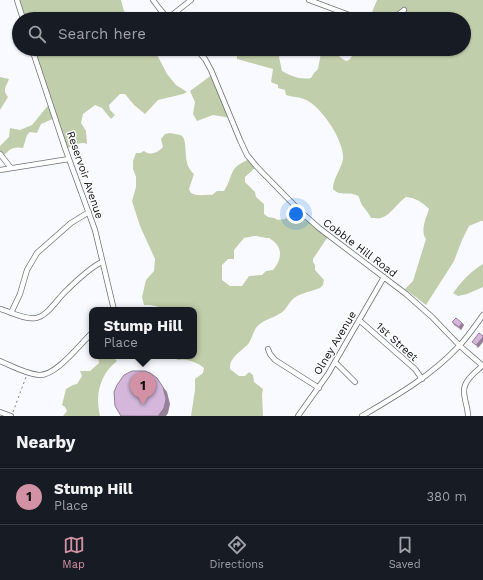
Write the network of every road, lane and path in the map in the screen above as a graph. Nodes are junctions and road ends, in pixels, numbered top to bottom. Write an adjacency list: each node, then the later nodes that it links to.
1 (17, 0): 6 (street)
2 (154, 0): 7 (street)
3 (191, 0): 8 (street)
4 (309, 0): 9 (street)
5 (404, 10): 10 (street)
6 (21, 12)
7 (162, 12)
8 (176, 12)
9 (341, 12)
10 (402, 12)
11 (34, 56): 14 (street, Reservoir Avenue)
12 (202, 56): 19 (street, Cobble Hill Road)
13 (0, 154): 15 (street)
14 (70, 159): 15 (street); 17 (street, Reservoir Avenue)
15 (12, 168): 16 (street)
16 (0, 170)
17 (88, 212): 18 (street, Reservoir Avenue); 22 (street)
18 (102, 262): 20 (street, Reservoir Avenue); 22 (street)
19 (384, 277): 24 (street, Olney Avenue); 26 (street, Cobble Hill Road)
20 (113, 307)
21 (0, 309): 22 (street)
22 (11, 313)
23 (483, 315): 26 (street)
24 (359, 320): 29 (street, Olney Avenue); 32 (street, 1st Street)
25 (89, 336): 31 (street)
26 (460, 346): 30 (street, Cobble Hill Road); 32 (street)
27 (268, 349): 34 (street)
28 (0, 361): 31 (street)
29 (335, 362): 33 (street); 34 (street, Olney Avenue)
30 (483, 365): 39 (street)
31 (28, 372): 36 (path)
32 (422, 379): 38 (street)
33 (355, 382)
34 (319, 388): 37 (street, Olney Avenue)
35 (0, 412): 36 (street)
36 (11, 416)
37 (298, 416)
38 (362, 416)
39 (468, 416)

